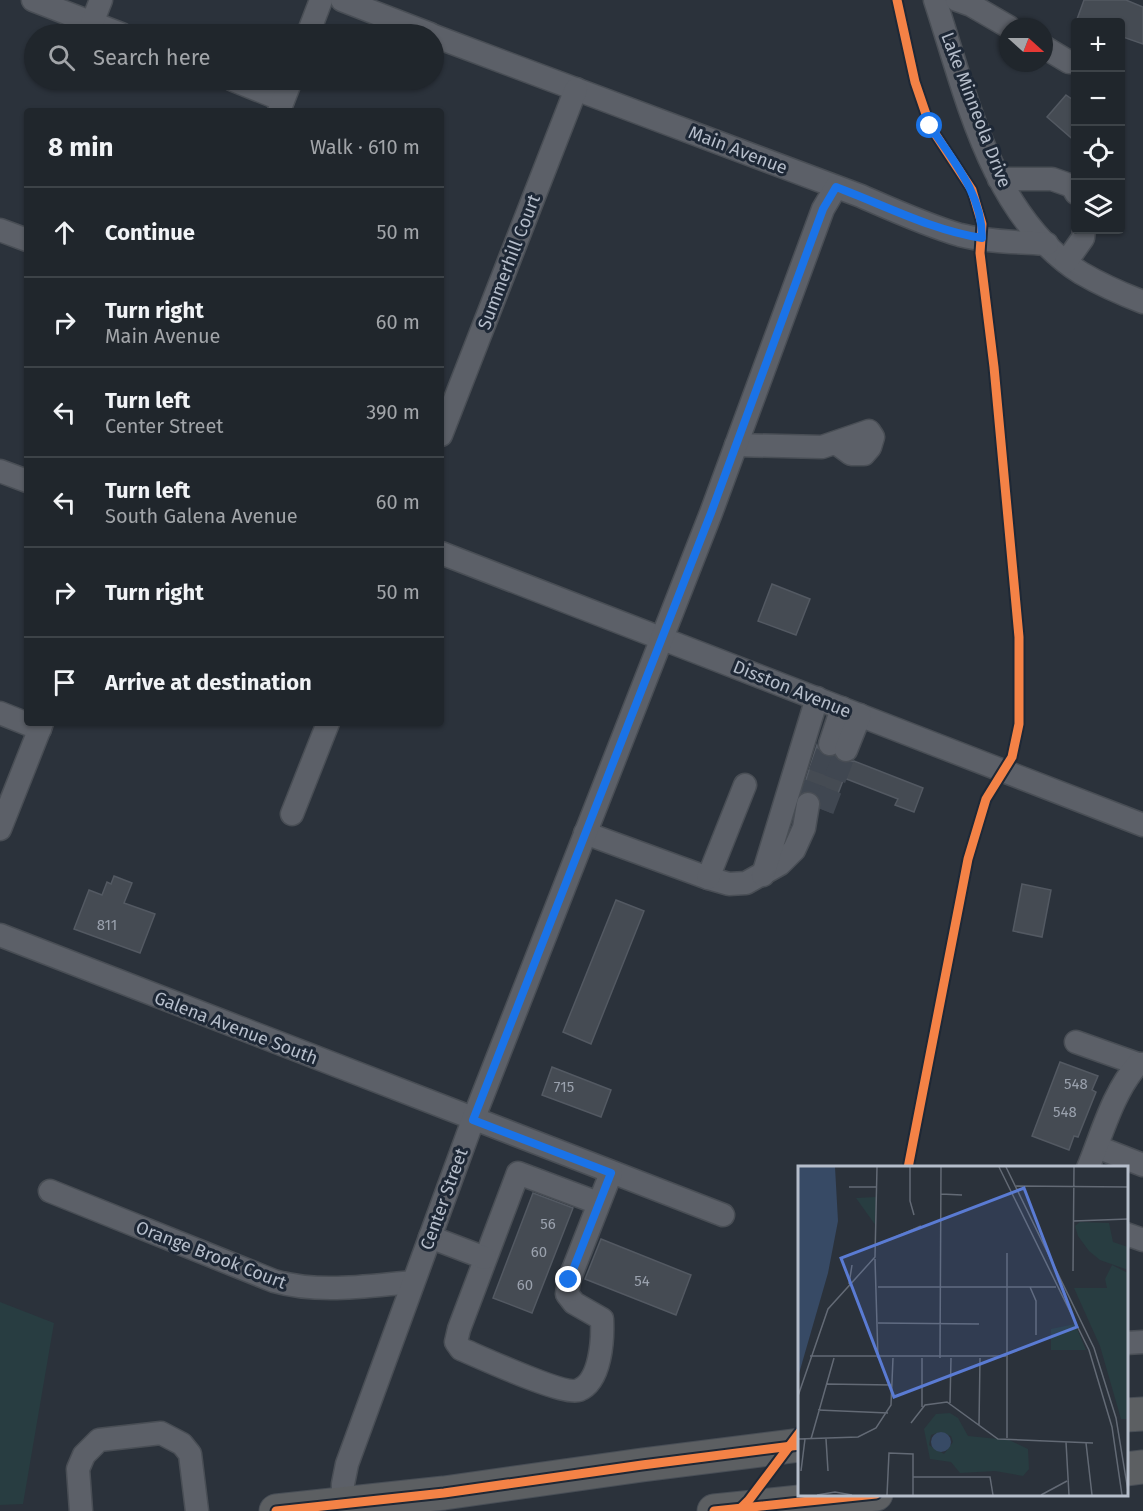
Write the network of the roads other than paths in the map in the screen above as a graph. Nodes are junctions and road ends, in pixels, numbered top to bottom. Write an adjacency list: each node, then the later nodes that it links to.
1 (33, 0): 8 (street)
2 (100, 0): 8 (street)
3 (321, 0): 9 (street)
4 (342, 0): 10 (street, Main Avenue)
5 (935, 0): 17 (street, Lake Minneola Drive)
6 (957, 0): 7 (street)
7 (999, 21)
8 (92, 23)
9 (312, 24)
10 (404, 24)
11 (444, 40): 14 (street, Main Avenue)
12 (1053, 52): 13 (street)
13 (1069, 62)
14 (576, 89): 19 (street, Main Avenue); 26 (street, Summerhill Court)
15 (263, 90): 16 (street)
16 (284, 97)
17 (999, 178): 18 (street); 23 (street, Lake Minneola Drive)
18 (1071, 186)
19 (836, 187): 23 (street, Main Avenue); 28 (street, Center Street)
20 (0, 230): 22 (street)
21 (1084, 234): 24 (street)
22 (24, 239)
23 (1047, 244): 24 (street, Lake Minneola Drive)
24 (1066, 261): 25 (street, Lake Minneola Drive)
25 (1142, 307)
26 (444, 427)
27 (836, 443): 28 (street)
28 (736, 445): 32 (street, Center Street)
29 (0, 471): 30 (street)
30 (24, 480)
31 (444, 554): 32 (street, Disston Avenue)
32 (662, 638): 33 (street, Disston Avenue); 45 (street, Center Street)
33 (817, 698): 34 (street, Disston Avenue); 46 (street)
34 (851, 712): 39 (street); 43 (street, Disston Avenue)
35 (0, 713): 36 (street)
36 (24, 721)
37 (41, 726): 44 (street)
38 (327, 726): 42 (street)
39 (838, 747)
40 (745, 785): 47 (street)
41 (815, 807): 46 (street)
42 (292, 814)
43 (1143, 825)
44 (0, 829)
45 (585, 833): 47 (street); 51 (street, Center Street)
46 (764, 875): 47 (street)
47 (708, 878)
48 (0, 935): 51 (street, Galena Avenue South)
49 (1076, 1042): 50 (street)
50 (1140, 1064): 52 (street)
51 (473, 1120): 55 (street, Galena Avenue South); 60 (street, Center Street)
52 (1097, 1147): 53 (street); 54 (street)
53 (1143, 1165)
54 (1088, 1166)
55 (611, 1173): 57 (street); 58 (street, Galena Avenue South)
56 (50, 1191): 63 (street, Orange Brook Court)
57 (598, 1203): 62 (street); 62 (street)
58 (723, 1215)
59 (1128, 1235): 61 (street)
60 (429, 1237): 62 (street); 63 (street, Center Street)
61 (1143, 1240)
62 (485, 1258)
63 (413, 1282): 72 (street, Center Street)
64 (1143, 1342): 65 (street)
65 (1128, 1343)
66 (1143, 1414): 67 (highway)
67 (1128, 1415)
68 (798, 1445): 72 (highway)
69 (1143, 1467): 70 (highway)
70 (1128, 1469)
71 (857, 1496): 76 (highway)
72 (343, 1508): 75 (highway)
73 (81, 1511): 74 (street)
74 (197, 1511)
75 (276, 1511)
76 (714, 1511)

